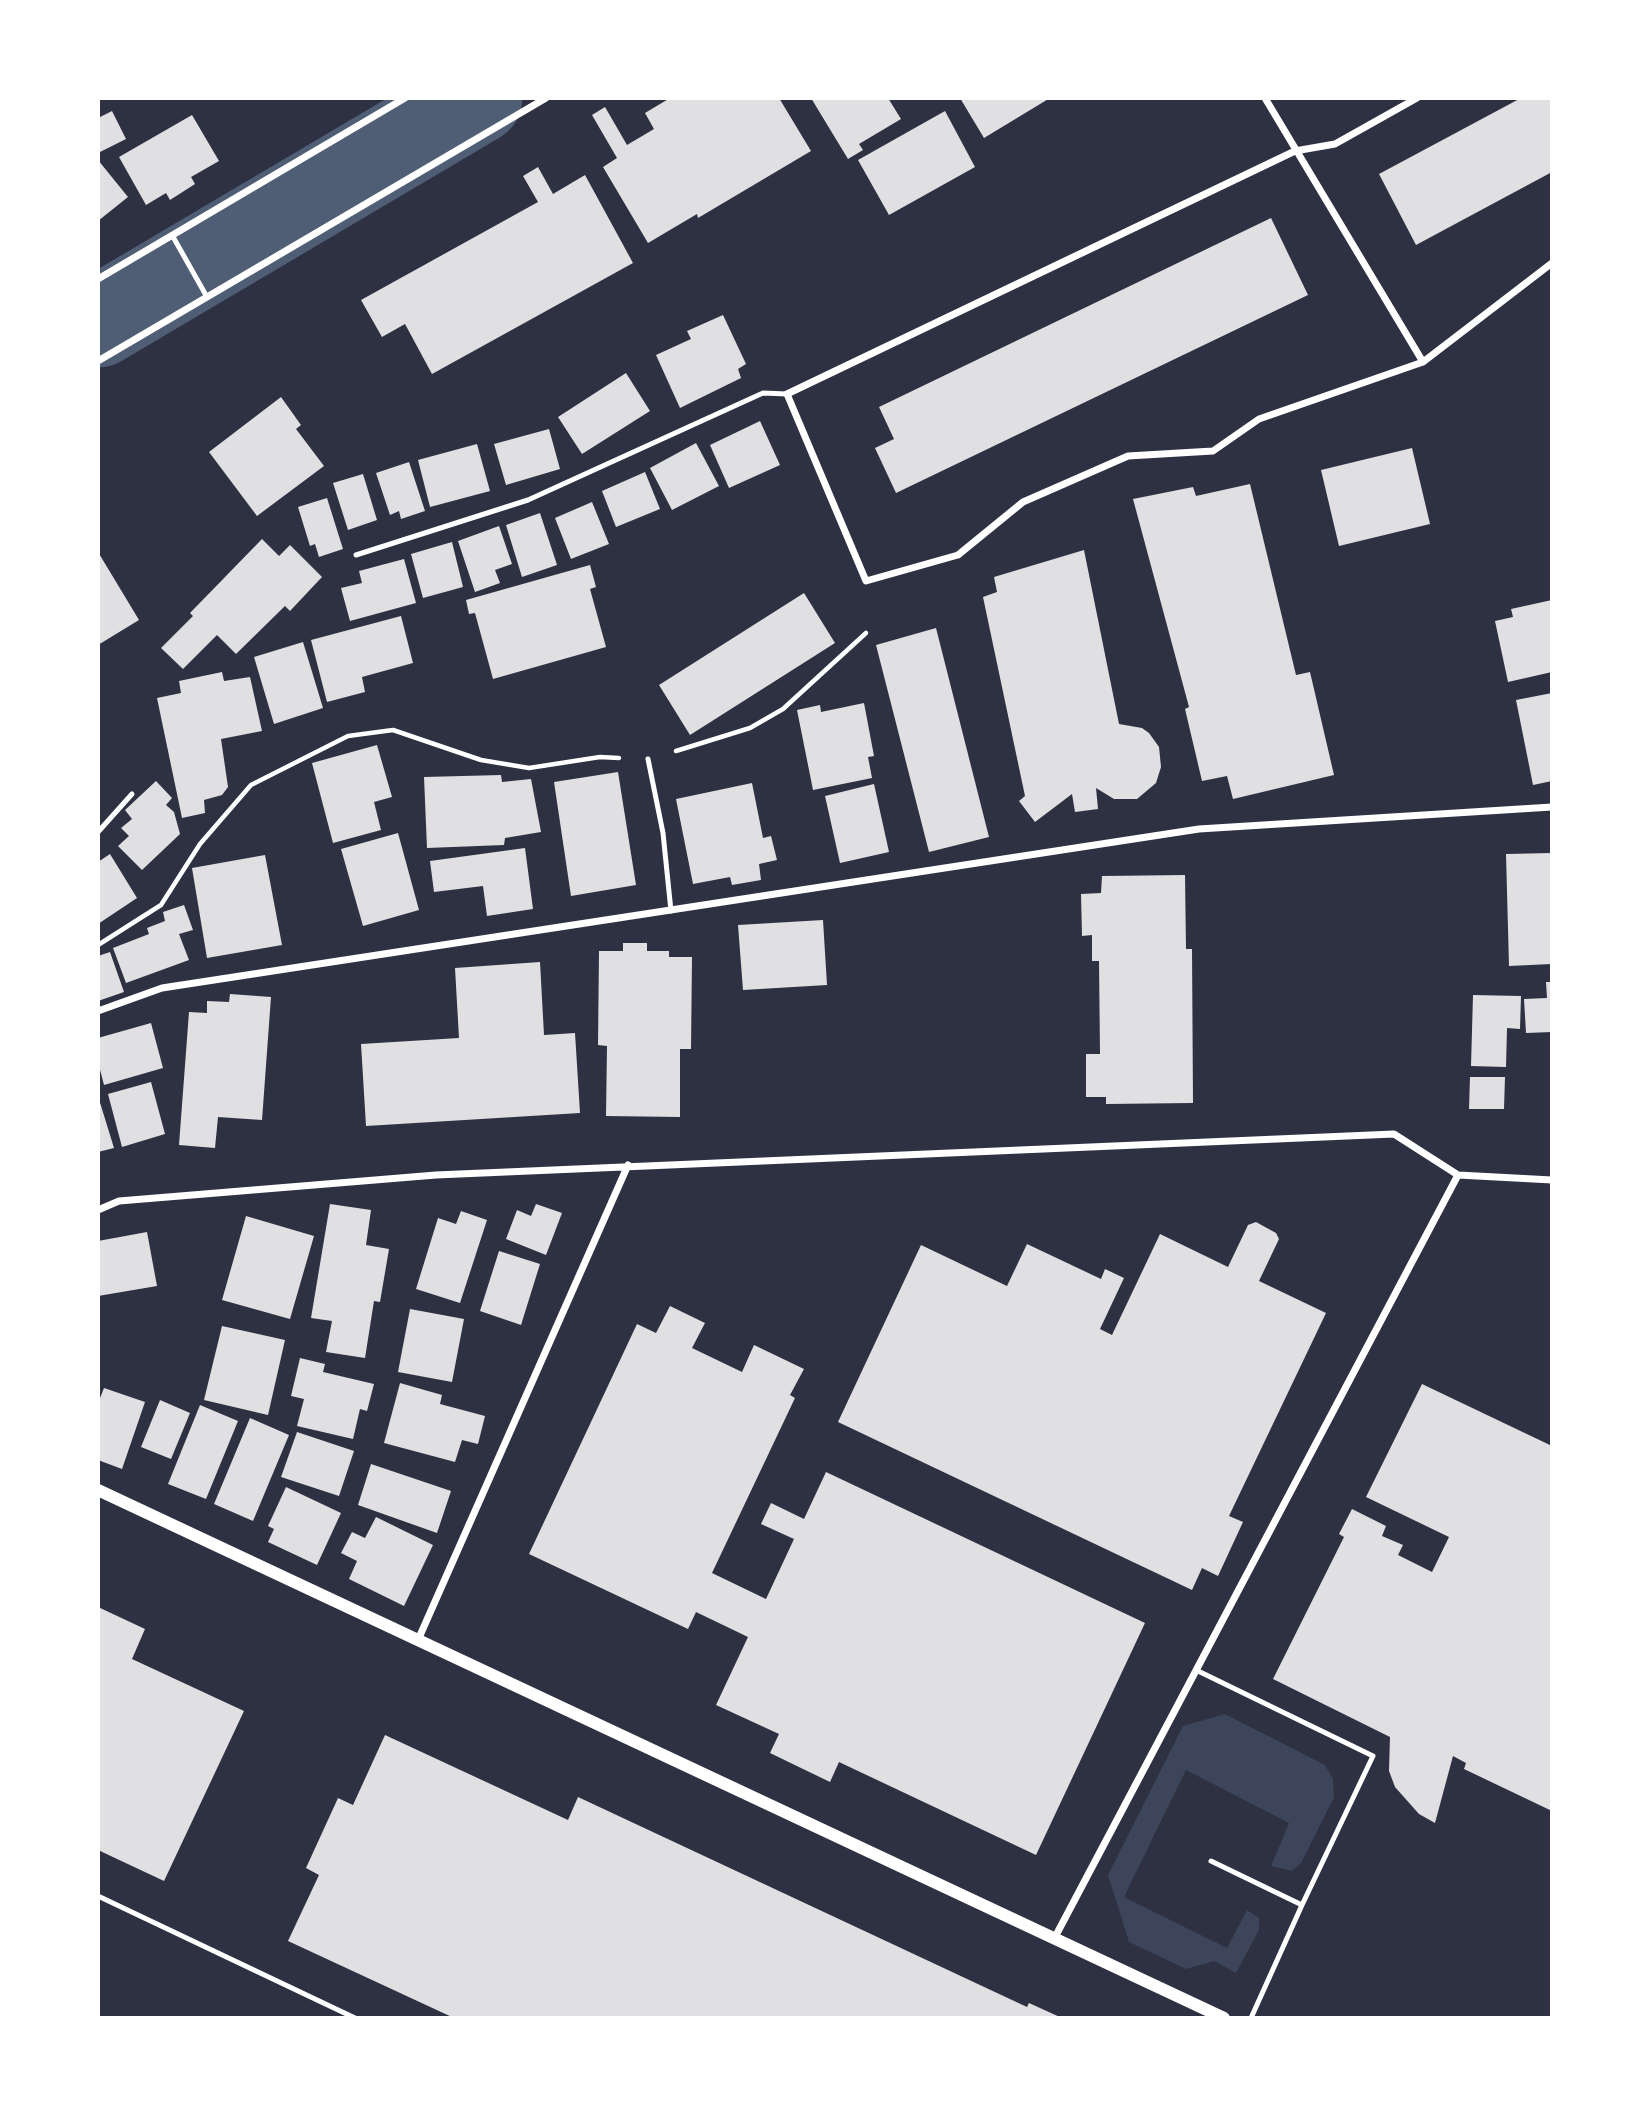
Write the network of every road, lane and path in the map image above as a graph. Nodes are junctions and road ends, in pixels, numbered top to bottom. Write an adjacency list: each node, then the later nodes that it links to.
1 (405, 98): 6 (street)
2 (546, 98): 9 (street)
3 (1265, 98): 5 (street)
4 (1417, 98): 5 (street)
5 (1296, 151): 11 (street); 12 (street)
6 (172, 235): 8 (street); 9 (lane)
7 (1552, 262): 11 (street)
8 (98, 279)
9 (206, 297): 10 (street)
10 (98, 361)
11 (1423, 362): 12 (street)
12 (787, 394): 13 (lane)
13 (356, 555)
14 (866, 633): 15 (path)
15 (648, 759): 19 (lane); 20 (path)
16 (132, 794): 18 (lane)
17 (1552, 807): 19 (street)
18 (98, 832)
19 (671, 912): 21 (street)
20 (98, 945)
21 (98, 1011)
22 (628, 1166): 23 (street); 25 (street); 27 (street)
23 (1458, 1175): 24 (street); 28 (street)
24 (1552, 1180)
25 (98, 1210)
26 (98, 1490): 27 (street)
27 (418, 1640): 32 (street)
28 (1196, 1670): 31 (lane); 32 (street)
29 (1211, 1861): 31 (lane)
30 (98, 1896): 33 (lane)
31 (1302, 1905): 35 (lane)
32 (1054, 1939): 34 (street)
33 (355, 2018)
34 (1223, 2018)
35 (1251, 2018)

